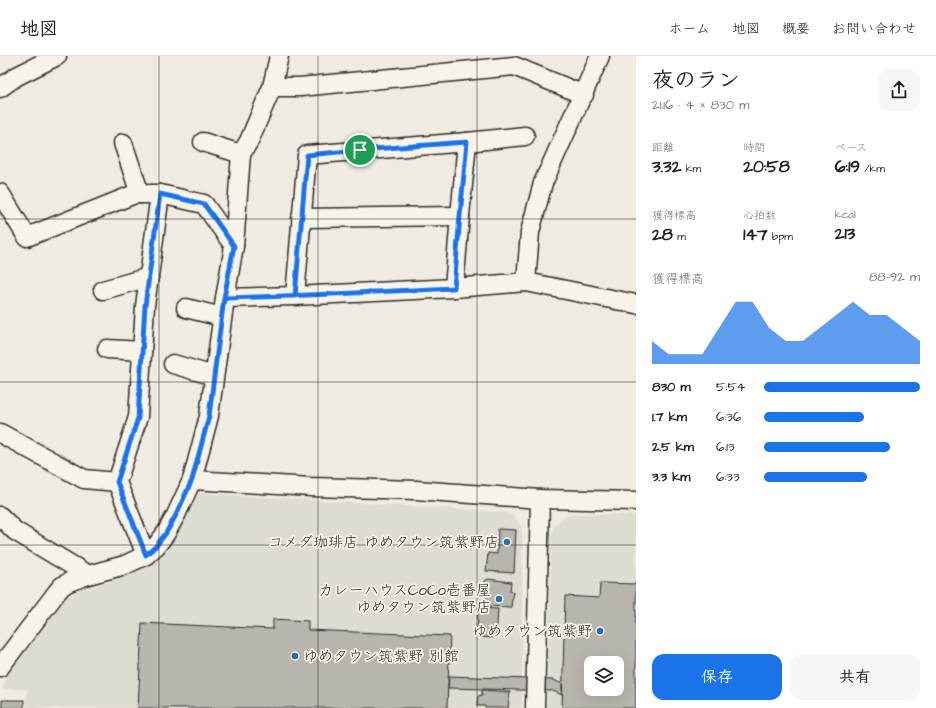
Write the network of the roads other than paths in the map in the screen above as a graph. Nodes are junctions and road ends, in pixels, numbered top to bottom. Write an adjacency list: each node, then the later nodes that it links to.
1 (56, 56): 6 (street)
2 (279, 56): 5 (street)
3 (600, 56): 7 (street)
4 (512, 61): 5 (street); 7 (street)
5 (272, 87): 12 (street)
6 (0, 88)
7 (584, 95): 20 (street)
8 (525, 136): 10 (street)
9 (203, 142): 12 (street)
10 (467, 142): 16 (street); 17 (street)
11 (123, 143): 14 (street)
12 (241, 154): 18 (street)
13 (0, 193): 14 (street)
14 (140, 194): 15 (street)
15 (160, 194): 18 (street); 19 (street)
16 (460, 216): 17 (street); 21 (street)
17 (301, 218): 23 (street)
18 (234, 246): 24 (street)
19 (149, 277): 22 (street); 29 (street)
20 (526, 282): 21 (street); 25 (street)
21 (454, 288): 23 (street)
22 (103, 290)
23 (295, 296): 24 (street)
24 (224, 298): 27 (street)
25 (636, 304)
26 (186, 308): 27 (street)
27 (222, 317): 31 (street)
28 (107, 349): 29 (street)
29 (142, 351): 34 (street)
30 (173, 364): 31 (street)
31 (214, 376): 33 (street)
32 (0, 433): 34 (street)
33 (192, 480): 35 (street); 38 (street)
34 (117, 482): 38 (street)
35 (540, 499): 36 (street); 41 (street)
36 (636, 501)
37 (0, 516): 39 (street)
38 (146, 555): 39 (street)
39 (88, 575): 40 (street)
40 (0, 667)
41 (535, 708)

